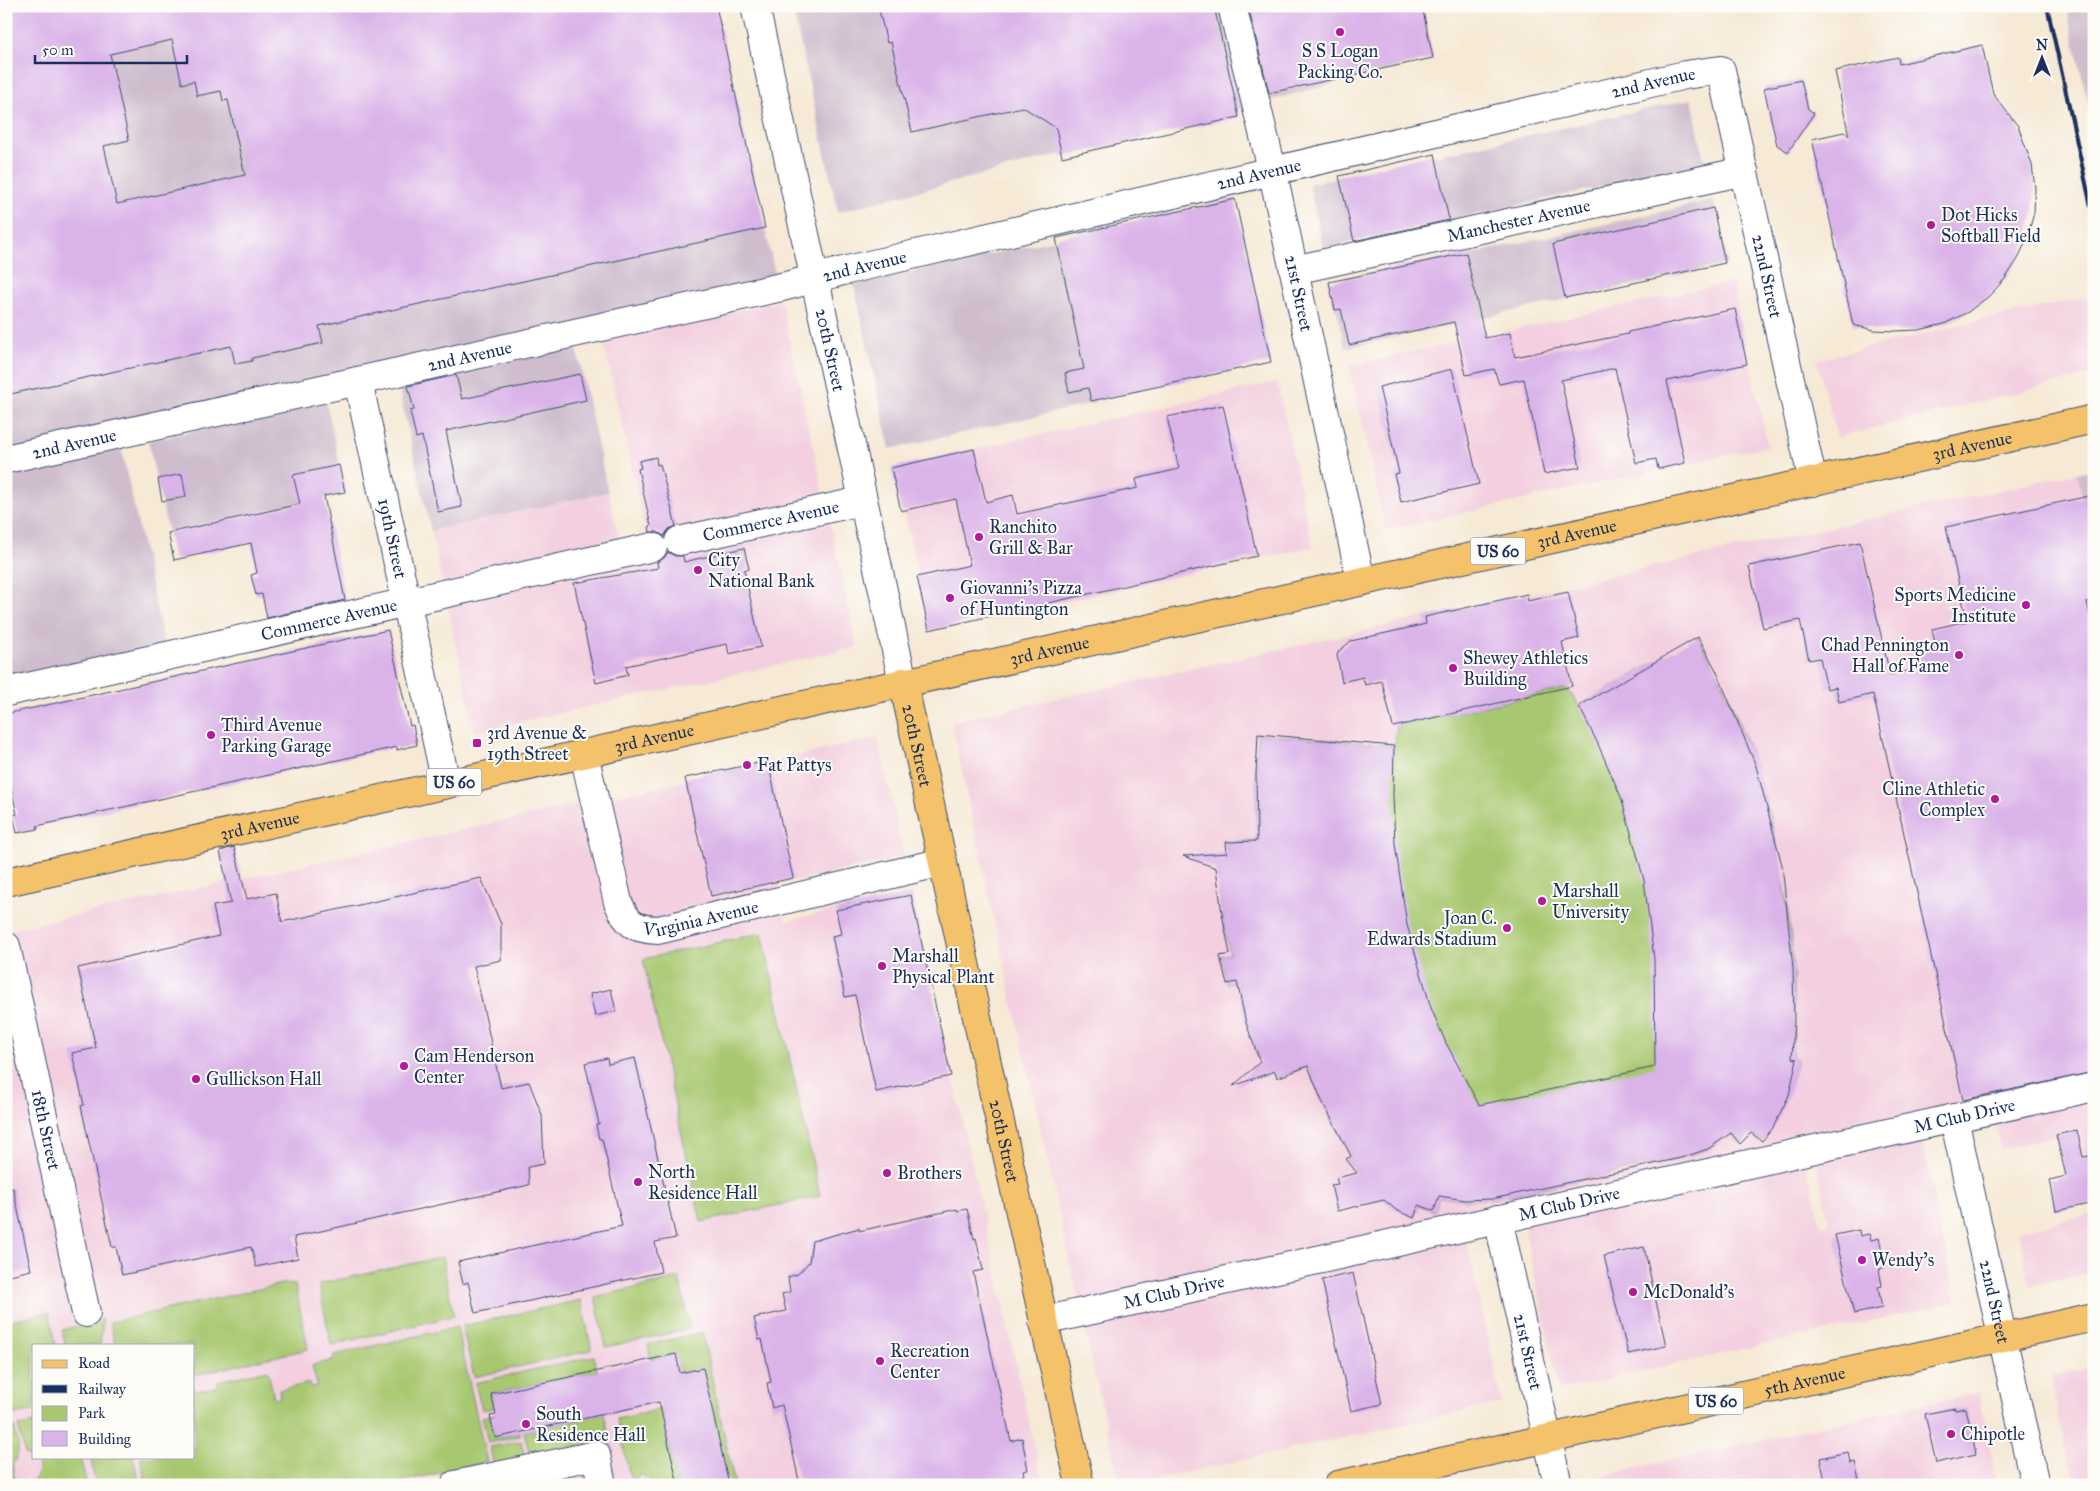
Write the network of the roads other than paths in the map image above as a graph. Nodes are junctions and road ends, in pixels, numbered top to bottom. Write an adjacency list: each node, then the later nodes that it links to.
1 (755, 6): 7 (street, 20th Street)
2 (1232, 6): 4 (street, 21st Street)
3 (1721, 70): 4 (street, 2nd Avenue); 5 (street, 22nd Street)
4 (1272, 169): 6 (street, 21st Street); 7 (street, 2nd Avenue)
5 (1744, 172): 6 (street, Manchester Avenue); 11 (street, 22nd Street)
6 (1294, 270): 15 (street, 21st Street)
7 (813, 279): 8 (street, 2nd Avenue); 12 (street, 20th Street)
8 (358, 381): 10 (street, 2nd Avenue); 16 (street, 19th Street)
9 (2094, 419): 11 (main road, 3rd Avenue / US 60)
10 (6, 459)
11 (1813, 482): 15 (main road, 3rd Avenue / US 60)
12 (862, 501): 13 (street, Commerce Avenue); 17 (street, 20th Street)
13 (679, 541)
14 (653, 547): 16 (street, Commerce Avenue)
15 (1361, 581): 17 (main road, 3rd Avenue / US 60)
16 (407, 601): 18 (street, Commerce Avenue); 20 (street, 19th Street)
17 (903, 682): 19 (main road, 3rd Avenue / US 60); 21 (main road, 20th Street)
18 (6, 692)
19 (584, 754): 20 (main road, 3rd Avenue / US 60); 21 (street, Virginia Avenue)
20 (446, 784): 22 (main road, 3rd Avenue / US 60)
21 (943, 862): 29 (main road, 20th Street)
22 (6, 882)
23 (6, 946): 27 (street, 18th Street)
24 (2094, 1087): 25 (street, M Club Drive)
25 (1954, 1118): 26 (street, M Club Drive); 30 (street, 22nd Street)
26 (1498, 1218): 29 (street, M Club Drive); 31 (street, 21st Street)
27 (86, 1313)
28 (2094, 1317): 30 (main road, 5th Avenue / US 60)
29 (1043, 1321): 34 (main road, 20th Street)
30 (2004, 1337): 31 (main road, 5th Avenue / US 60); 37 (street, 22nd Street)
31 (1548, 1439): 35 (main road, 5th Avenue / US 60); 36 (street, 21st Street)
32 (455, 1485): 33 (street)
33 (602, 1485)
34 (1080, 1485)
35 (1338, 1485)
36 (1558, 1485)
37 (2035, 1485)

